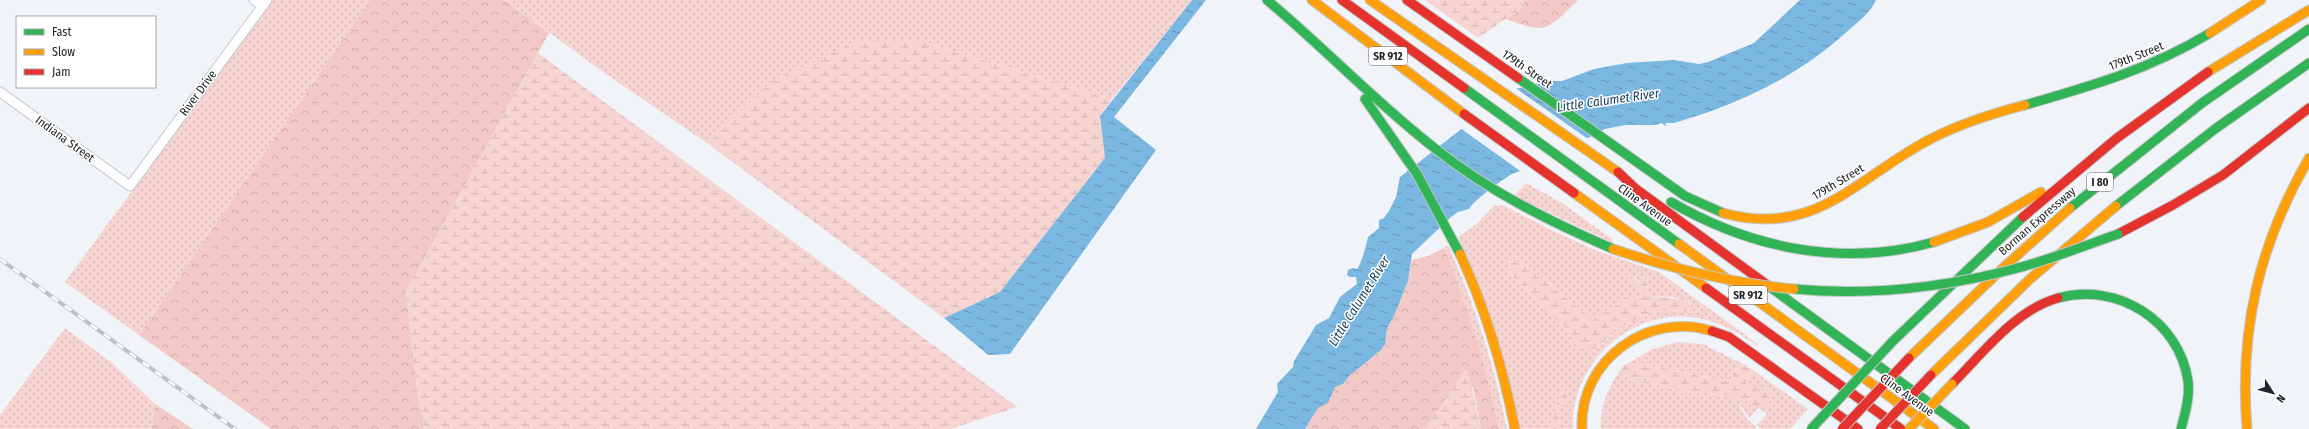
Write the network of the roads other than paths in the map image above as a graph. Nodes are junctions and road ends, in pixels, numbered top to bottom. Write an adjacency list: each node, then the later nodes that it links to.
1 (254, 0): 8 (street)
2 (1267, 0): 11 (main road)
3 (1312, 0): 25 (main road, SR 912)
4 (1342, 0): 27 (main road, Cline Avenue / SR 912)
5 (1370, 0): 17 (main road)
6 (1407, 0): 7 (main road, 179th Street)
7 (2261, 0)
8 (265, 3): 18 (street, River Drive)
9 (2309, 10): 16 (main road)
10 (2309, 29): 22 (main road, Borman Expressway / I 80, bridge)
11 (1334, 59): 14 (main road, bridge); 19 (main road)
12 (2309, 63): 24 (main road, I 80, bridge)
13 (0, 92): 18 (street, Indiana Street)
14 (2309, 108)
15 (2309, 158): 30 (main road)
16 (2091, 159): 17 (main road); 21 (main road, bridge)
17 (1612, 167): 28 (main road)
18 (130, 186)
19 (1515, 429)
20 (1582, 429): 23 (main road)
21 (1811, 429)
22 (1842, 429)
23 (1858, 429)
24 (1880, 429)
25 (1901, 429)
26 (1909, 429): 29 (main road, bridge)
27 (1934, 429)
28 (1965, 429)
29 (2181, 429)
30 (2248, 429)

